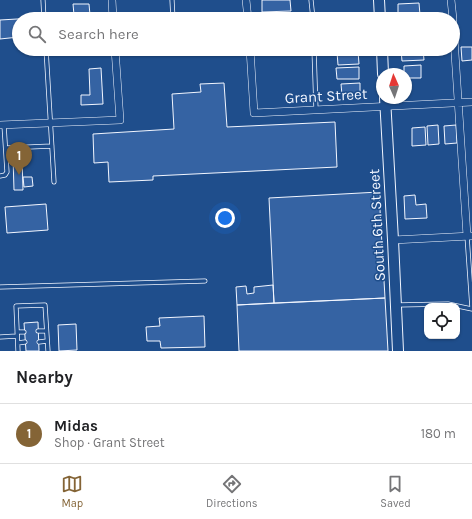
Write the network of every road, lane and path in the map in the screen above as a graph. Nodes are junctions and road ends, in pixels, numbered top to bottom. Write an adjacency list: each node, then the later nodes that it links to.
1 (43, 0): 8 (lane)
2 (112, 0): 9 (street)
3 (172, 0): 10 (lane)
4 (246, 0): 11 (street)
5 (311, 0): 12 (lane)
6 (379, 0): 13 (street)
7 (452, 0): 14 (street)
8 (44, 12)
9 (113, 12)
10 (173, 12)
11 (247, 12)
12 (312, 12)
13 (380, 12)
14 (453, 12)
15 (46, 56): 28 (lane)
16 (115, 56): 28 (street)
17 (250, 56): 27 (street, Grant Street)
18 (314, 56): 27 (lane)
19 (382, 56): 21 (street)
20 (455, 56): 23 (street)
21 (383, 68)
22 (412, 102): 23 (street, Grant Street)
23 (458, 102): 24 (street, Grant Street); 34 (street)
24 (472, 102)
25 (376, 103): 27 (street, Grant Street)
26 (385, 104): 35 (street, South 6th Street)
27 (316, 110)
28 (50, 123): 29 (street); 30 (lane)
29 (2, 125): 31 (lane)
30 (52, 146): 31 (lane); 33 (lane)
31 (6, 148): 32 (lane)
32 (0, 176)
33 (54, 182)
34 (470, 236): 35 (street); 39 (lane)
35 (393, 240): 38 (street, South 6th Street)
36 (205, 281): 37 (lane)
37 (0, 287)
38 (396, 305): 39 (lane); 51 (street, South 6th Street)
39 (472, 308)
40 (38, 331): 41 (lane)
41 (46, 331): 43 (lane); 45 (lane)
42 (24, 332): 43 (lane)
43 (17, 334): 44 (lane); 48 (lane)
44 (0, 337)
45 (47, 341): 47 (lane); 50 (lane)
46 (25, 342): 48 (lane)
47 (39, 342)
48 (18, 343): 49 (lane)
49 (18, 351)
50 (48, 351)
51 (398, 351)

